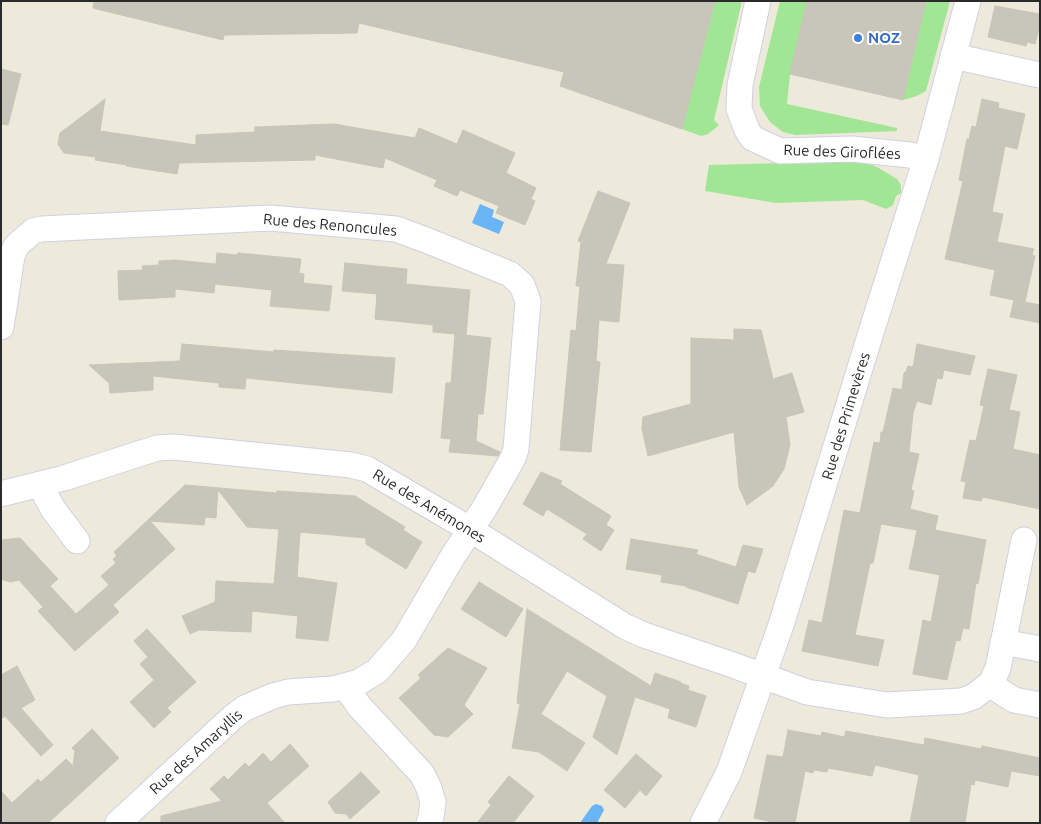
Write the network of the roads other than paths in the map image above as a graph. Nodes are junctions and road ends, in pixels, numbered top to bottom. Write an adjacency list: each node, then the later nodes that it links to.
1 (758, 1): 5 (street, Rue des Giroflées)
2 (968, 1): 3 (street, Rue des Primevères)
3 (953, 56): 4 (street); 5 (street, Rue des Primevères)
4 (1040, 75)
5 (926, 159): 14 (street, Rue des Primevères)
6 (1, 327): 9 (street, Rue des Renoncules)
7 (40, 484): 8 (street, Rue des Anémones); 9 (street, Rue des Anémones); 11 (street)
8 (1, 494)
9 (471, 530): 14 (street, Rue des Anémones); 16 (street, Rue des Amaryllis)
10 (1024, 540): 12 (street)
11 (77, 541)
12 (1004, 642): 13 (street); 15 (street)
13 (1040, 648)
14 (763, 676): 15 (street, Rue des Anémones); 20 (street, Rue des Primevères)
15 (991, 683): 17 (street)
16 (346, 687): 18 (street, Rue des Amaryllis); 19 (street)
17 (1040, 705)
18 (118, 823)
19 (429, 823)
20 (704, 823)

